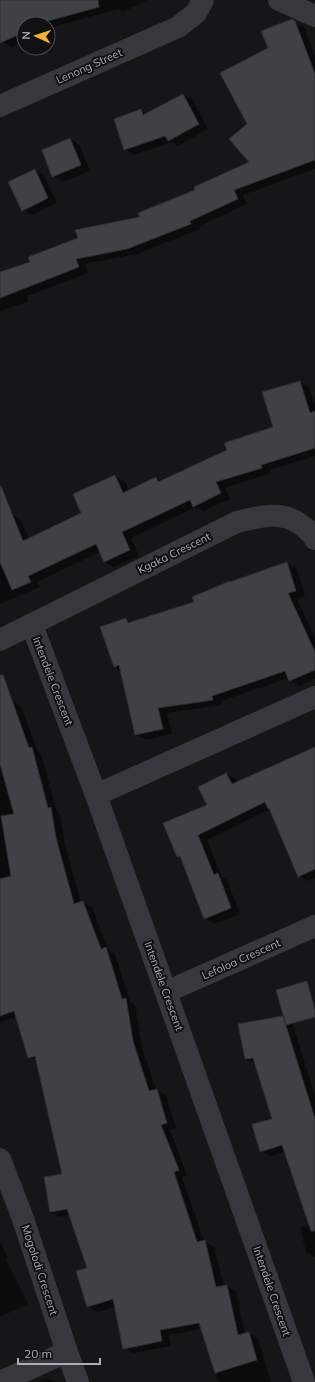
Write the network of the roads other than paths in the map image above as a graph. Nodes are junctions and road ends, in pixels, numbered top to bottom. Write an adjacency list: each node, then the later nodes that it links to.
1 (203, 0): 4 (street, Lenong Street)
2 (278, 0): 3 (street)
3 (315, 16)
4 (0, 106)
5 (315, 539): 6 (street, Kgaka Crescent)
6 (32, 624): 7 (street, Intendele Crescent); 9 (street, Intendele Crescent)
7 (0, 640)
8 (315, 697): 9 (street)
9 (96, 795): 11 (street, Intendele Crescent)
10 (315, 926): 11 (street, Lefoloa Crescent)
11 (166, 992): 16 (street, Intendele Crescent)
12 (0, 1159): 13 (street, Mogolodi Crescent)
13 (67, 1352): 14 (street); 15 (street, Mogolodi Crescent)
14 (0, 1382)
15 (78, 1382)
16 (304, 1382)

